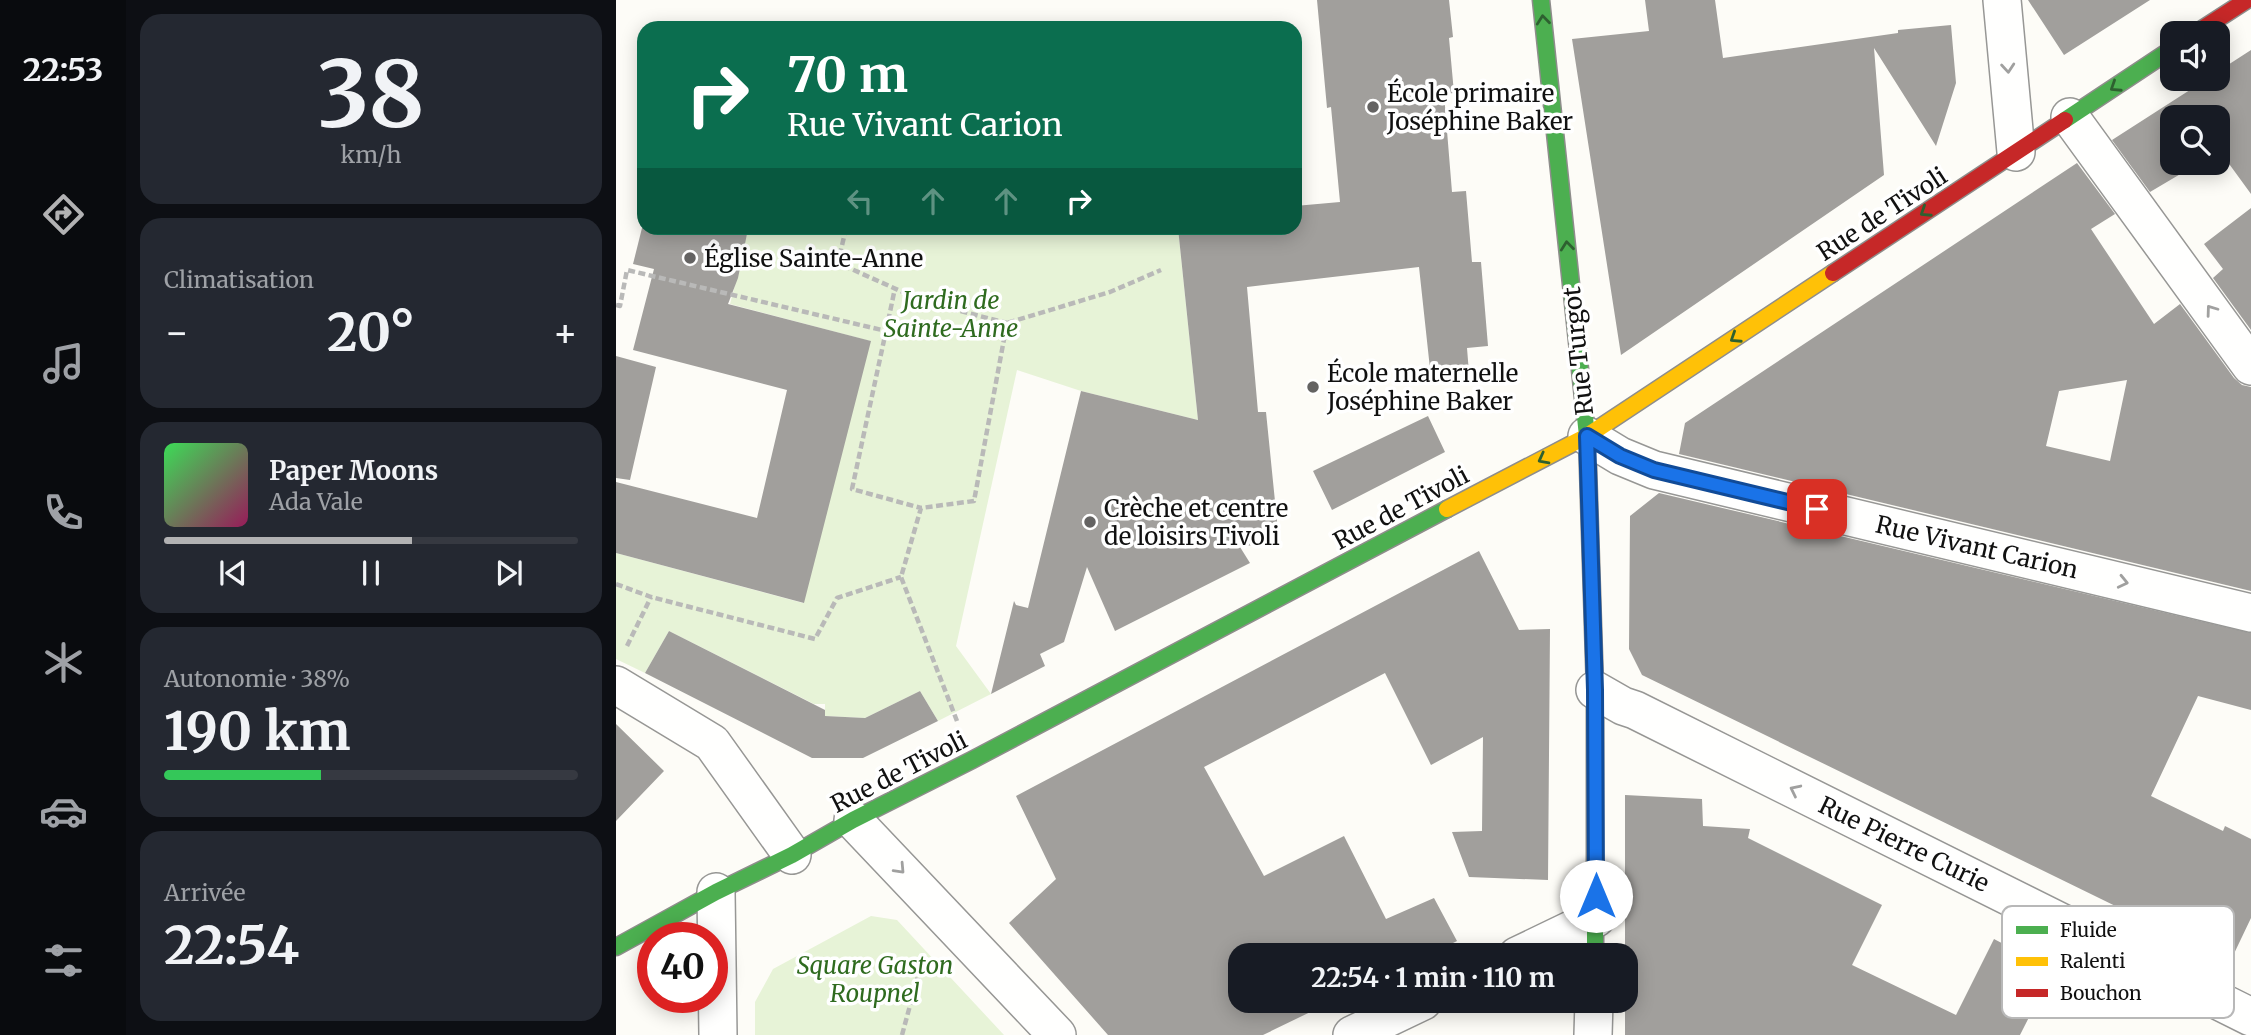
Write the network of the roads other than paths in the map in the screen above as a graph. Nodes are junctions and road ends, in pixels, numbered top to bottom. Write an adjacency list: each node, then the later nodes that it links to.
1 (1541, 0): 9 (street, Rue Turgot, one-way to 1)
2 (2002, 0): 7 (street, one-way to 7)
3 (2247, 0): 4 (street)
4 (2215, 21)
5 (2160, 57): 6 (street, Rue de Tivoli, one-way to 6)
6 (2070, 117): 7 (street, Rue de Tivoli); 8 (street, one-way to 6)
7 (2016, 152): 9 (street, Rue de Tivoli, one-way to 9)
8 (2251, 366)
9 (1587, 436): 10 (street, Rue Vivant Carion, one-way to 10); 12 (street, Rue Turgot); 13 (street, Rue de Tivoli, one-way to 13)
10 (2251, 613)
11 (616, 685): 14 (street)
12 (1595, 690): 16 (street, Rue Pierre Curie, one-way to 12); 17 (street, Rue Turgot)
13 (853, 820): 14 (street, Rue de Tivoli); 26 (street, one-way to 26)
14 (792, 855): 15 (street, Rue de Tivoli)
15 (716, 892): 20 (street, Rue de Tivoli); 25 (street)
16 (2028, 906)
17 (1595, 918): 18 (street); 19 (street, Rue Turgot)
18 (1544, 943)
19 (1595, 943)
20 (616, 947)
21 (2234, 1009): 24 (street, Rue Pierre Curie, one-way to 21)
22 (1398, 1013): 27 (street)
23 (1594, 1013): 28 (street)
24 (2251, 1017)
25 (718, 1035)
26 (1057, 1035)
27 (1352, 1035)
28 (1593, 1035)

